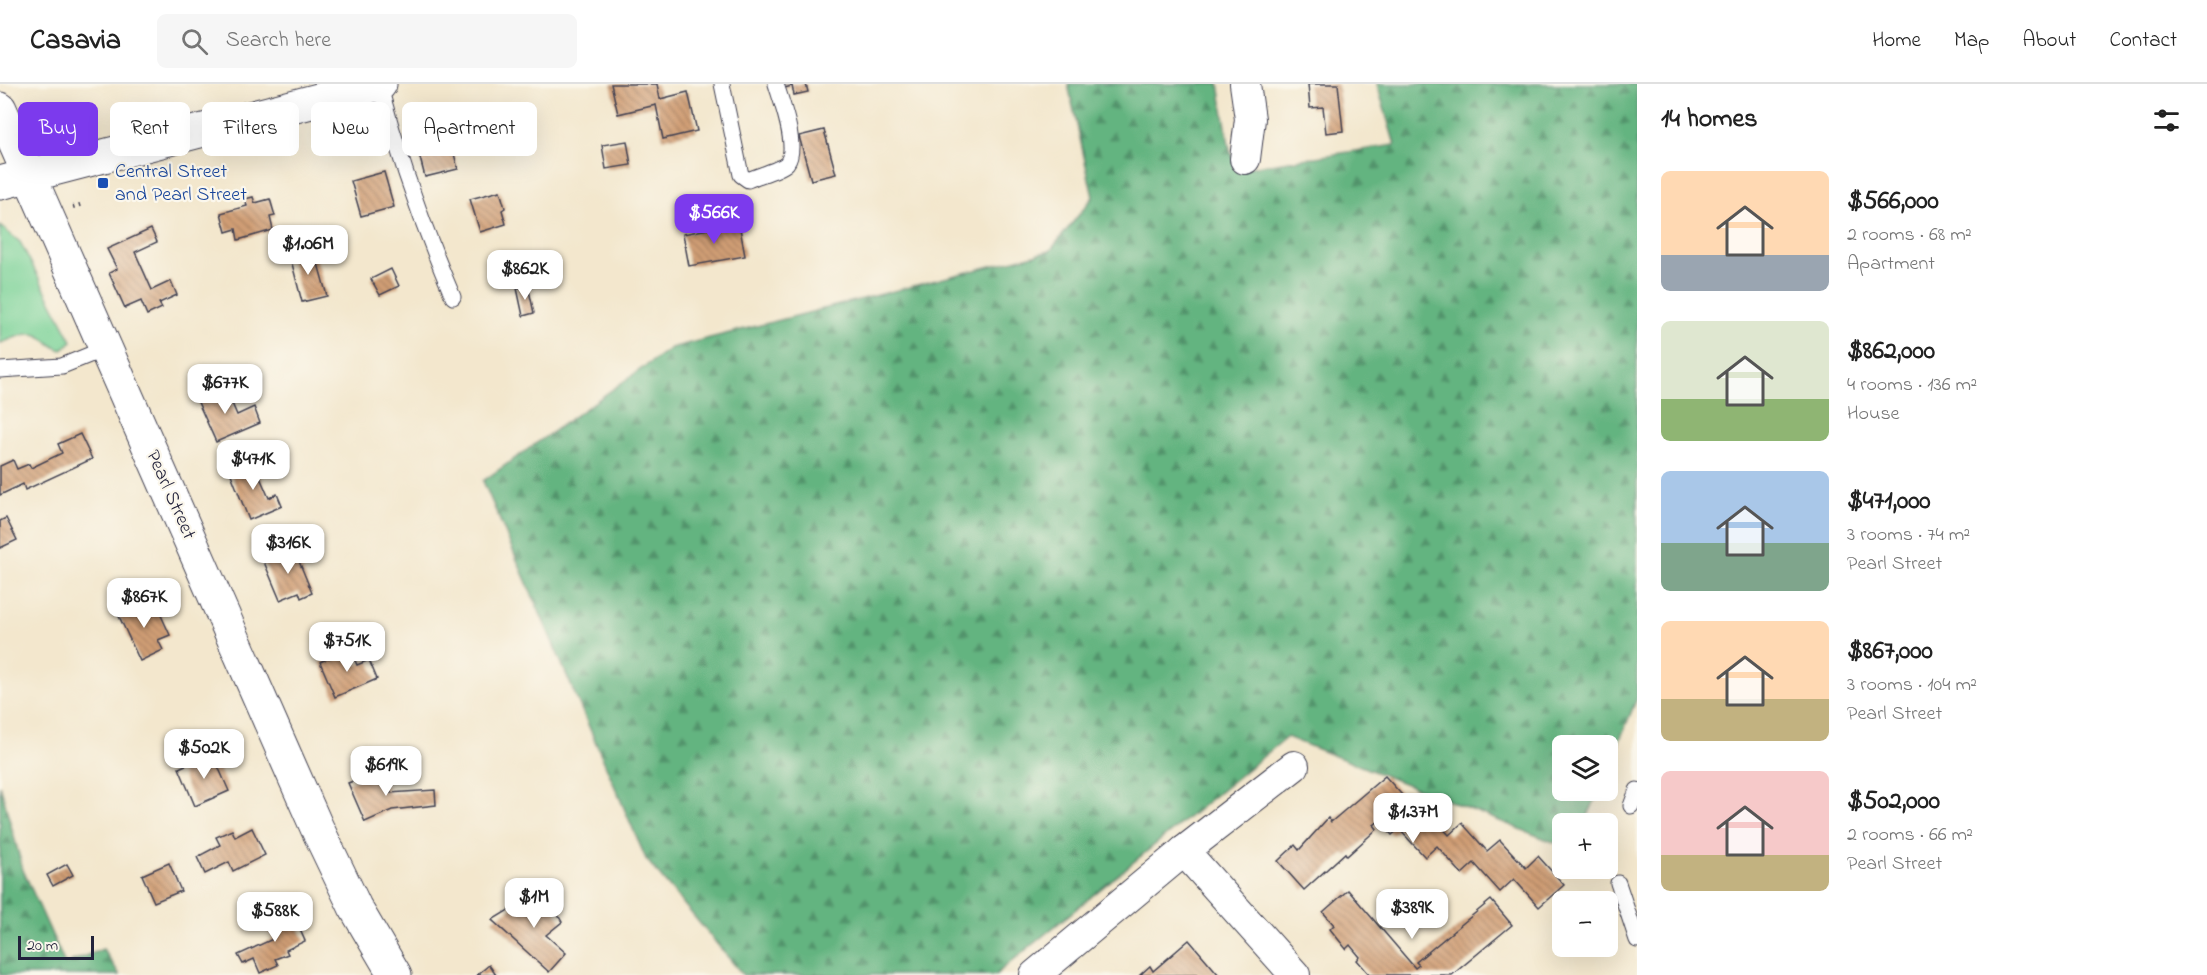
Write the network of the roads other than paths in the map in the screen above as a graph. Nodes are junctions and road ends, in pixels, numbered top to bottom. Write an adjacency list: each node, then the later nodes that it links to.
1 (380, 84): 7 (main road); 8 (lane)
2 (722, 84): 3 (lane)
3 (776, 84)
4 (1245, 84): 6 (street)
5 (0, 109): 7 (main road, Pearl Street)
6 (1245, 159)
7 (14, 179): 9 (main road, Pearl Street)
8 (453, 297)
9 (104, 350): 10 (lane); 17 (main road, Pearl Street)
10 (0, 370)
11 (1294, 766): 14 (street)
12 (1637, 789): 13 (lane)
13 (1630, 806)
14 (1184, 850): 18 (street); 19 (street)
15 (1618, 883): 16 (lane)
16 (1637, 940)
17 (394, 975)
18 (1035, 975)
19 (1295, 975)

